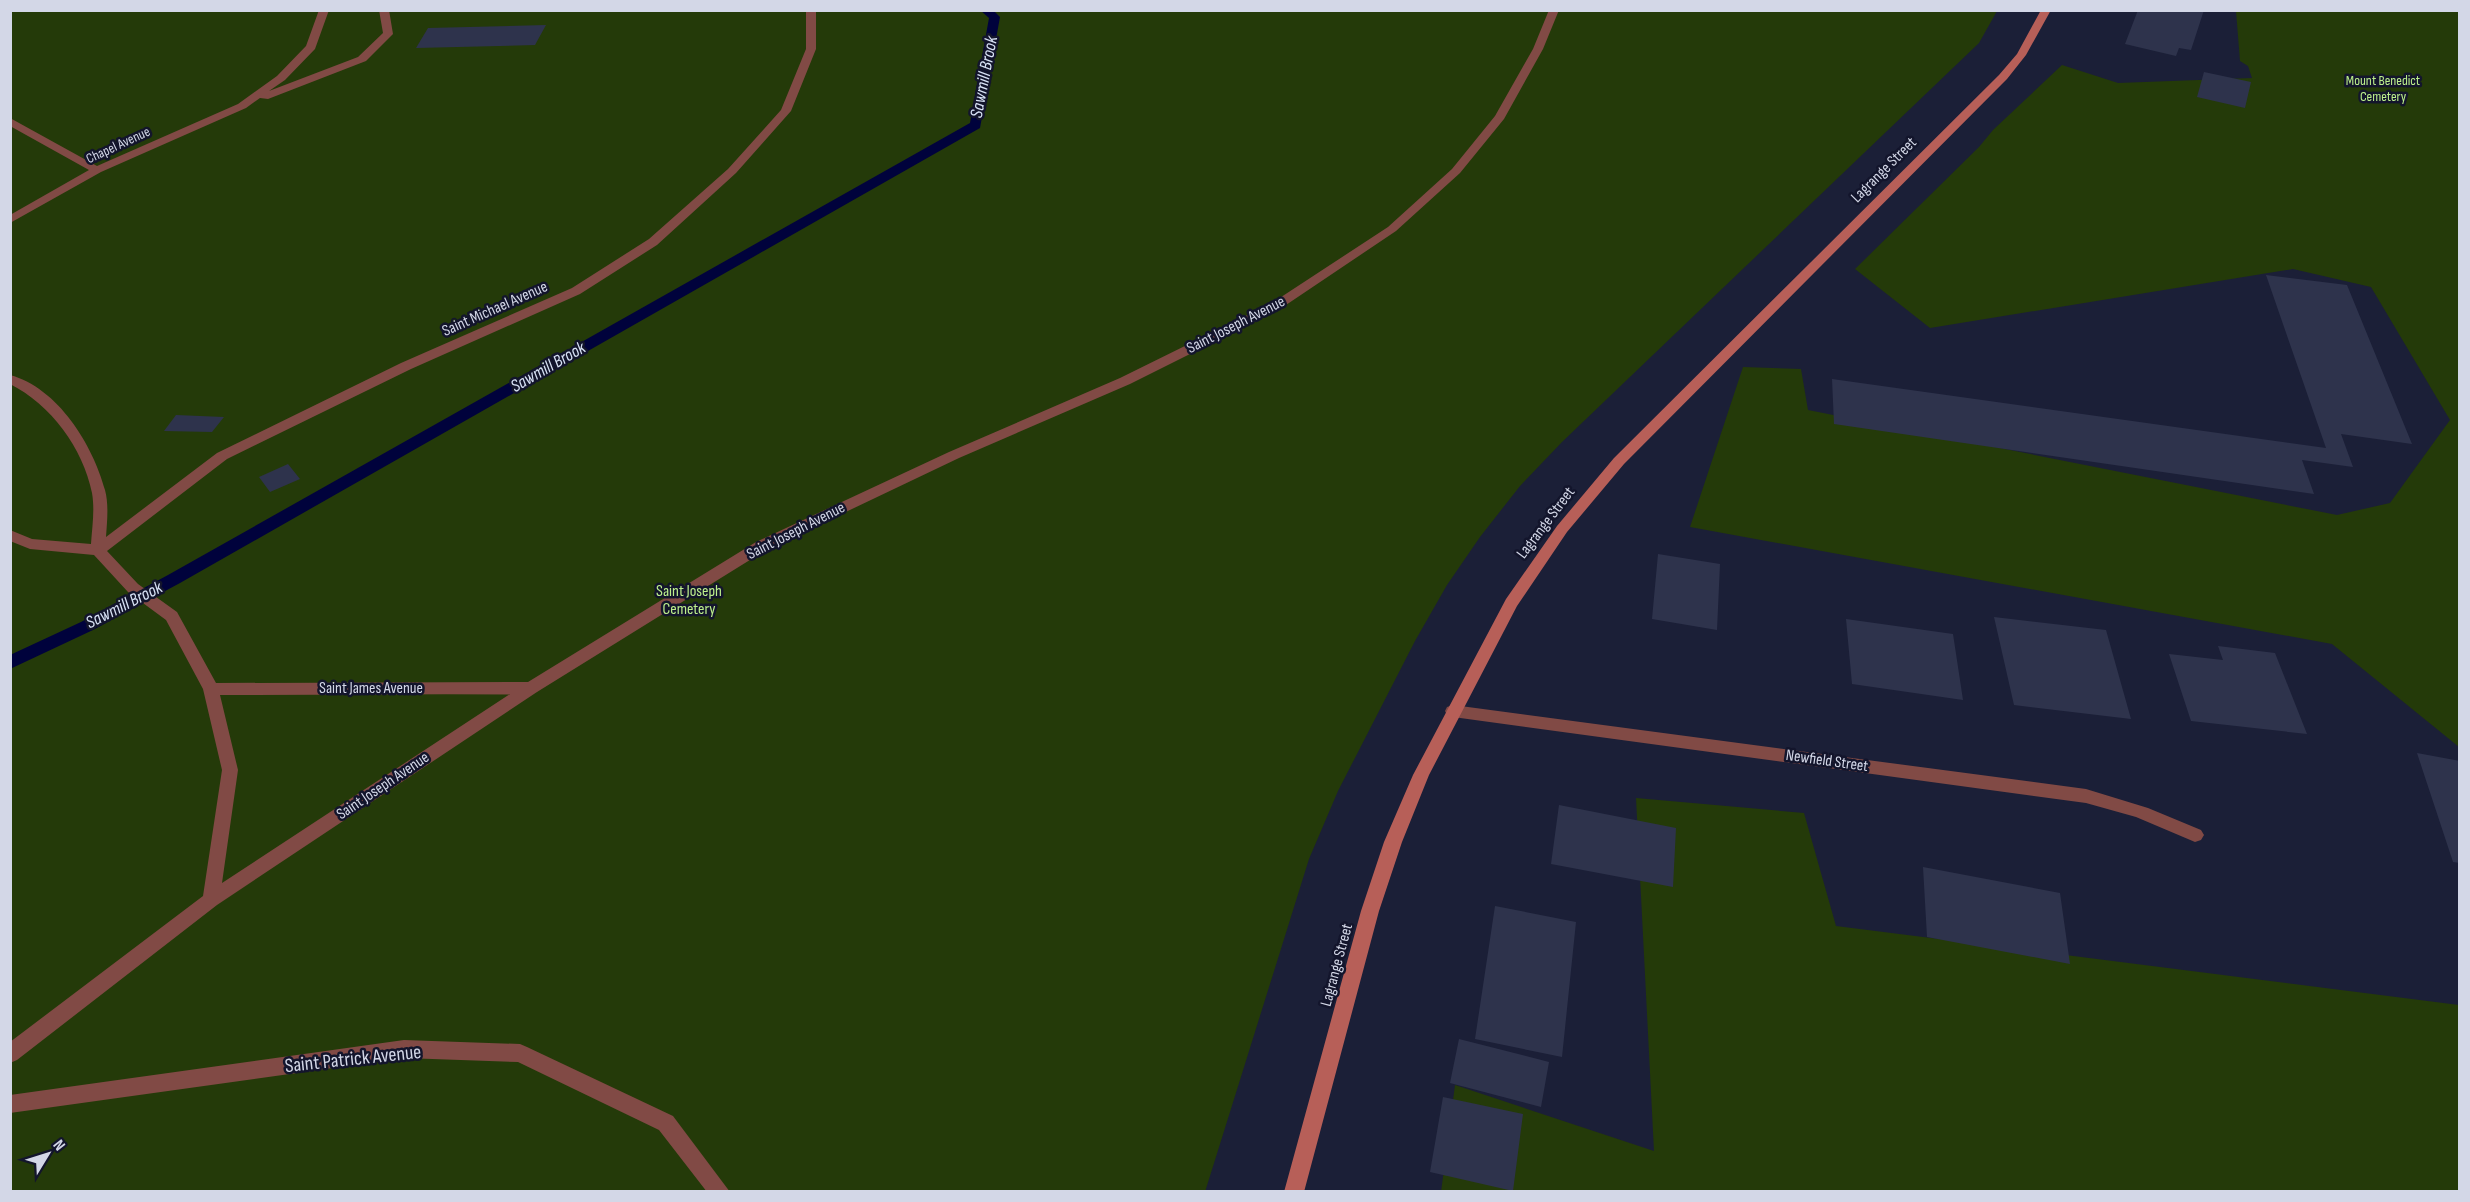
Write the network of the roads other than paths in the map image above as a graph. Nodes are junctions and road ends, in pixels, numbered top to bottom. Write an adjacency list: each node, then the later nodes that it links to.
1 (324, 10): 6 (street, Chapel Avenue)
2 (384, 10): 6 (street, Chapel Avenue)
3 (811, 10): 12 (street, Saint Michael Avenue)
4 (1554, 10): 13 (street, Saint Joseph Avenue)
5 (2046, 10): 15 (main road, Lagrange Street)
6 (242, 106): 8 (street, Chapel Avenue)
7 (10, 121): 8 (street)
8 (97, 170): 9 (street, Chapel Avenue)
9 (10, 220)
10 (10, 379): 12 (street)
11 (10, 535): 12 (street)
12 (98, 550): 14 (street)
13 (531, 688): 14 (street, Saint James Avenue); 17 (street, Saint Joseph Avenue)
14 (211, 689): 17 (street)
15 (1453, 711): 16 (street, Newfield Street); 21 (main road, Lagrange Street)
16 (2194, 835)
17 (211, 900): 18 (street, Saint Joseph Avenue)
18 (10, 1054)
19 (10, 1104): 20 (street, Saint Patrick Avenue)
20 (720, 1191)
21 (1294, 1191)

